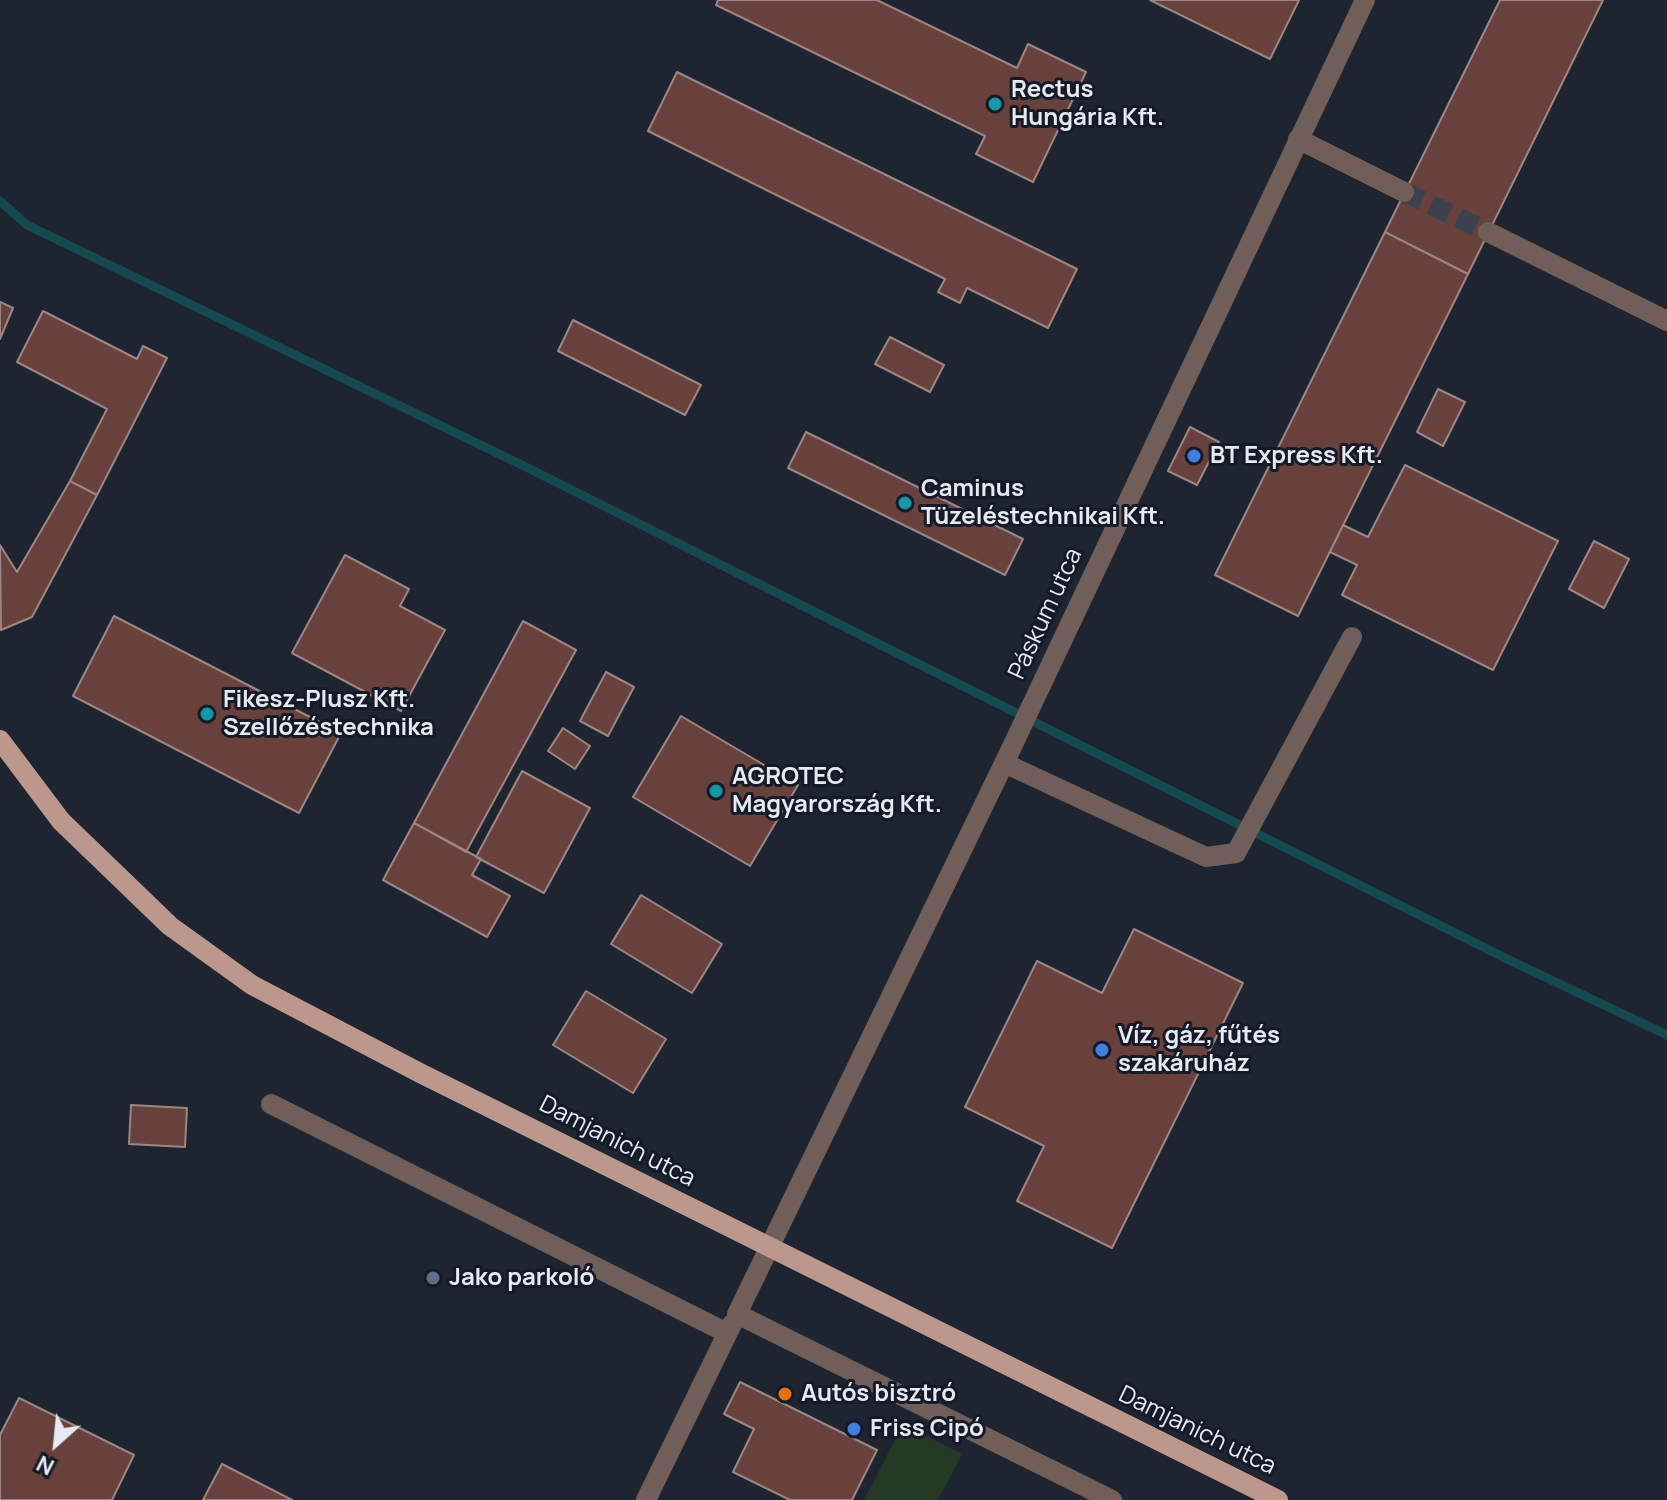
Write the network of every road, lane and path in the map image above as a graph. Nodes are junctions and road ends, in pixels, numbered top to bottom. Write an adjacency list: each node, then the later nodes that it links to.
1 (1365, 0): 2 (street, Páskum utca)
2 (1298, 139): 3 (street); 8 (street, Páskum utca)
3 (1404, 192)
4 (1488, 232): 5 (street)
5 (1667, 321)
6 (1352, 637): 8 (street)
7 (0, 740): 10 (main road, Damjanich utca)
8 (1007, 757): 10 (street, Páskum utca)
9 (271, 1104): 11 (street)
10 (769, 1247): 11 (street, Páskum utca); 14 (main road, Damjanich utca)
11 (732, 1323): 12 (street, Páskum utca); 13 (street)
12 (646, 1500)
13 (1112, 1500)
14 (1278, 1500)

